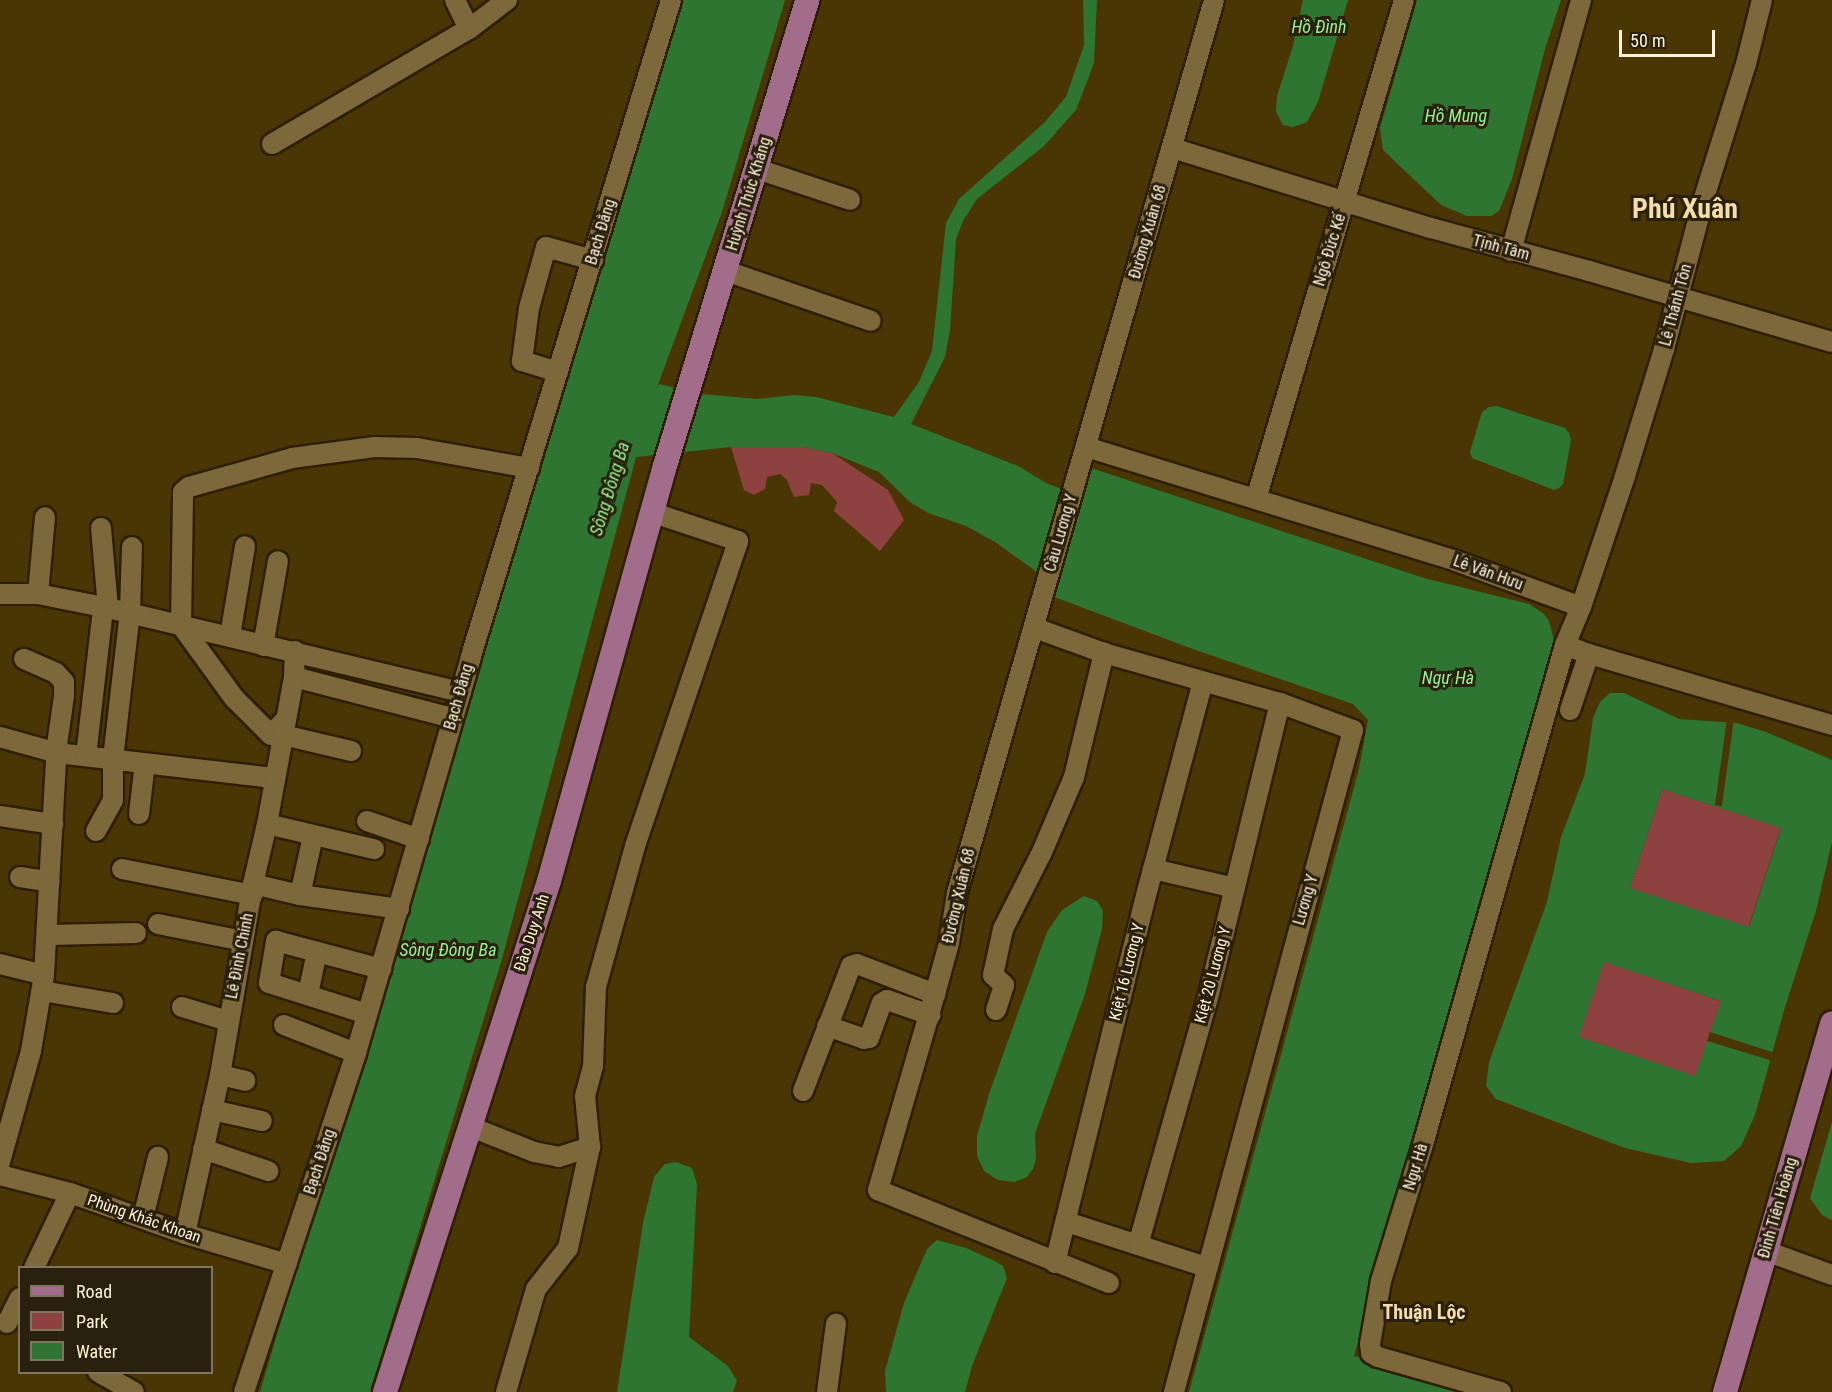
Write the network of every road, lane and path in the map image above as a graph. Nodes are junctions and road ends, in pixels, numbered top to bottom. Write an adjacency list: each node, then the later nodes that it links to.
1 (455, 0): 9 (street)
2 (507, 0): 9 (street)
3 (671, 0): 16 (street, Bạch Đằng)
4 (807, 0): 12 (main road, Huỳnh Thúc Kháng)
5 (1214, 0): 11 (street, Đường Xuân 68)
6 (1404, 0): 14 (street, Ngô Đức Kế)
7 (1581, 0): 15 (street)
8 (1762, 0): 18 (street, Lê Thánh Tôn)
9 (469, 29): 10 (street)
10 (272, 144)
11 (1172, 148): 14 (street, Tịnh Tâm); 22 (street, Đường Xuân 68)
12 (757, 169): 13 (street); 17 (main road, Huỳnh Thúc Kháng)
13 (850, 200)
14 (1344, 203): 15 (street, Tịnh Tâm); 25 (street, Ngô Đức Kế)
15 (1511, 251): 18 (street, Tịnh Tâm)
16 (593, 260): 21 (street, Bạch Đằng); 21 (street)
17 (726, 271): 19 (street); 24 (main road, Huỳnh Thúc Kháng)
18 (1678, 297): 20 (street, Tịnh Tâm); 35 (street, Lê Thánh Tôn)
19 (871, 321)
20 (1832, 342)
21 (558, 372): 23 (street, Bạch Đằng)
22 (1084, 455): 25 (street, Lê Văn Hưu); 34 (street, Cầu Lương Y)
23 (529, 468): 38 (street); 49 (street, Bạch Đằng)
24 (664, 469): 26 (main road, Đào Duy Anh)
25 (1256, 500): 35 (street, Lê Văn Hưu)
26 (651, 512): 104 (main road, Đào Duy Anh); 105 (street)
27 (45, 517): 33 (street)
28 (101, 528): 36 (street)
29 (245, 546): 40 (street)
30 (132, 547): 37 (street)
31 (278, 561): 42 (street)
32 (0, 594): 33 (street)
33 (38, 594): 36 (street)
34 (1042, 602): 39 (street, Đường Xuân 68)
35 (1581, 607): 41 (street)
36 (106, 608): 37 (street); 58 (street)
37 (130, 613): 38 (street); 59 (street)
38 (181, 625): 40 (street); 54 (street)
39 (1035, 628): 44 (street, Lương Y); 88 (street, Đường Xuân 68)
40 (230, 636): 42 (street)
41 (1564, 645): 45 (street); 133 (street, Ngự Hà)
42 (263, 646): 43 (street)
43 (295, 651): 47 (street, Lê Đình Chinh); 49 (street)
44 (1104, 653): 48 (street, Lương Y); 91 (street)
45 (1589, 654): 51 (street); 53 (street)
46 (24, 659): 57 (street)
47 (294, 677): 52 (street); 54 (street, Lê Đình Chinh)
48 (1203, 682): 50 (street, Lương Y); 72 (street, Kiệt 16 Lương Y)
49 (461, 692): 52 (street, Bạch Đằng)
50 (1280, 703): 75 (street, Kiệt 20 Lương Y); 120 (street, Lương Y)
51 (1570, 710)
52 (453, 718): 69 (street, Bạch Đằng)
53 (1832, 725)
54 (284, 728): 56 (street); 61 (street, Lê Đình Chinh)
55 (0, 737): 57 (street)
56 (351, 751)
57 (57, 753): 58 (street); 65 (street)
58 (86, 756): 59 (street)
59 (113, 759): 60 (street); 67 (street)
60 (146, 763): 61 (street); 62 (street)
61 (274, 778): 66 (street, Lê Đình Chinh)
62 (139, 814)
63 (0, 816): 65 (street)
64 (368, 821): 69 (street)
65 (53, 824): 74 (street)
66 (267, 824): 68 (street); 76 (street, Lê Đình Chinh)
67 (96, 831)
68 (314, 836): 70 (street); 77 (street)
69 (419, 839): 78 (street, Bạch Đằng)
70 (374, 849)
71 (122, 869): 76 (street)
72 (1153, 869): 75 (street); 113 (street, Kiệt 16 Lương Y)
73 (20, 877): 74 (street)
74 (50, 882): 81 (street)
75 (1235, 888): 115 (street, Kiệt 20 Lương Y)
76 (253, 890): 77 (street); 82 (street, Lê Đình Chinh)
77 (300, 895): 78 (street)
78 (399, 909): 85 (street, Bạch Đằng)
79 (158, 924): 82 (street)
80 (136, 933): 81 (street)
81 (48, 935): 86 (street)
82 (243, 941): 97 (street, Lê Đình Chinh)
83 (317, 952): 85 (street); 87 (street); 87 (street)
84 (0, 964): 86 (street)
85 (381, 969): 92 (street, Bạch Đằng)
86 (43, 983): 89 (street); 108 (street)
87 (308, 994): 92 (street)
88 (935, 994): 93 (street, Đường Xuân 68); 96 (street)
89 (113, 1003)
90 (182, 1007): 97 (street)
91 (996, 1010)
92 (367, 1014): 98 (street, Bạch Đằng)
93 (930, 1015): 96 (street); 117 (street, Đường Xuân 68)
94 (1832, 1023): 116 (main road, Đinh Tiên Hoàng)
95 (284, 1025): 98 (street)
96 (827, 1026): 101 (street)
97 (232, 1031): 99 (street, Lê Đình Chinh)
98 (356, 1053): 118 (street, Bạch Đằng)
99 (220, 1075): 100 (street); 102 (street, Lê Đình Chinh)
100 (246, 1081)
101 (803, 1091)
102 (212, 1110): 103 (street); 106 (street, Lê Đình Chinh)
103 (262, 1120)
104 (471, 1127): 105 (street); 129 (main road, Đào Duy Anh)
105 (590, 1147): 130 (street)
106 (203, 1149): 109 (street); 114 (street, Lê Đình Chinh)
107 (158, 1157): 112 (street)
108 (0, 1162)
109 (268, 1171)
110 (0, 1175): 111 (street, Phùng Khắc Khoan)
111 (70, 1193): 112 (street, Phùng Khắc Khoan); 119 (street)
112 (143, 1218): 114 (street, Phùng Khắc Khoan)
113 (1066, 1222): 115 (street); 117 (street, Kiệt 16 Lương Y)
114 (185, 1234): 118 (street, Phùng Khắc Khoan)
115 (1138, 1245): 120 (street)
116 (1766, 1251): 121 (street); 134 (main road, Đinh Tiên Hoàng)
117 (1055, 1263): 122 (street)
118 (287, 1264): 128 (street, Bạch Đằng)
119 (35, 1266)
120 (1206, 1267): 132 (street, Lương Y)
121 (1832, 1275)
122 (1109, 1283)
123 (18, 1303): 124 (street)
124 (9, 1324)
125 (836, 1324): 131 (street)
126 (102, 1374): 127 (street)
127 (134, 1392)
128 (243, 1392)
129 (385, 1392)
130 (506, 1392)
131 (827, 1392)
132 (1173, 1392)
133 (1501, 1392)
134 (1725, 1392)

